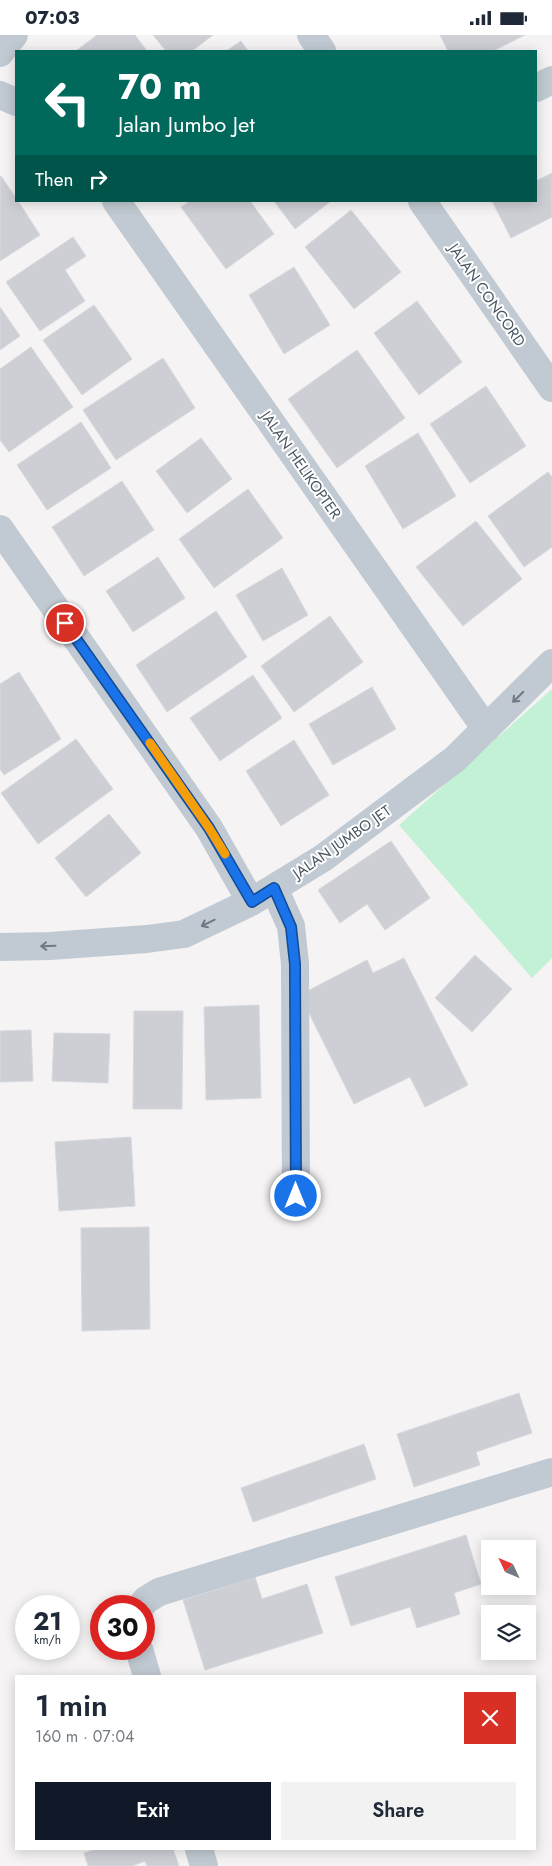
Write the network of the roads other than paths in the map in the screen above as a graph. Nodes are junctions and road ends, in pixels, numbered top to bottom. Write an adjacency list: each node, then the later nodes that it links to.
1 (14, 35): 4 (street)
2 (311, 35): 3 (street)
3 (321, 50)
4 (0, 53)
5 (552, 80): 6 (street)
6 (537, 88)
7 (0, 95): 8 (street)
8 (15, 102)
9 (117, 202): 14 (street, JALAN HELIKOPTER)
10 (423, 202): 11 (street, JALAN CONCORD)
11 (552, 388)
12 (0, 529): 15 (street)
13 (552, 663): 14 (street, JALAN JUMBO JET, one-way to 14)
14 (486, 729): 15 (street, JALAN JUMBO JET)
15 (263, 895): 16 (street, JALAN JUMBO JET, one-way to 16); 17 (street)
16 (0, 947)
17 (296, 1196)
18 (552, 1472): 19 (street)
19 (154, 1595)
20 (142, 1660): 21 (street)
21 (147, 1675)
22 (199, 1850): 23 (street)
23 (204, 1866)

